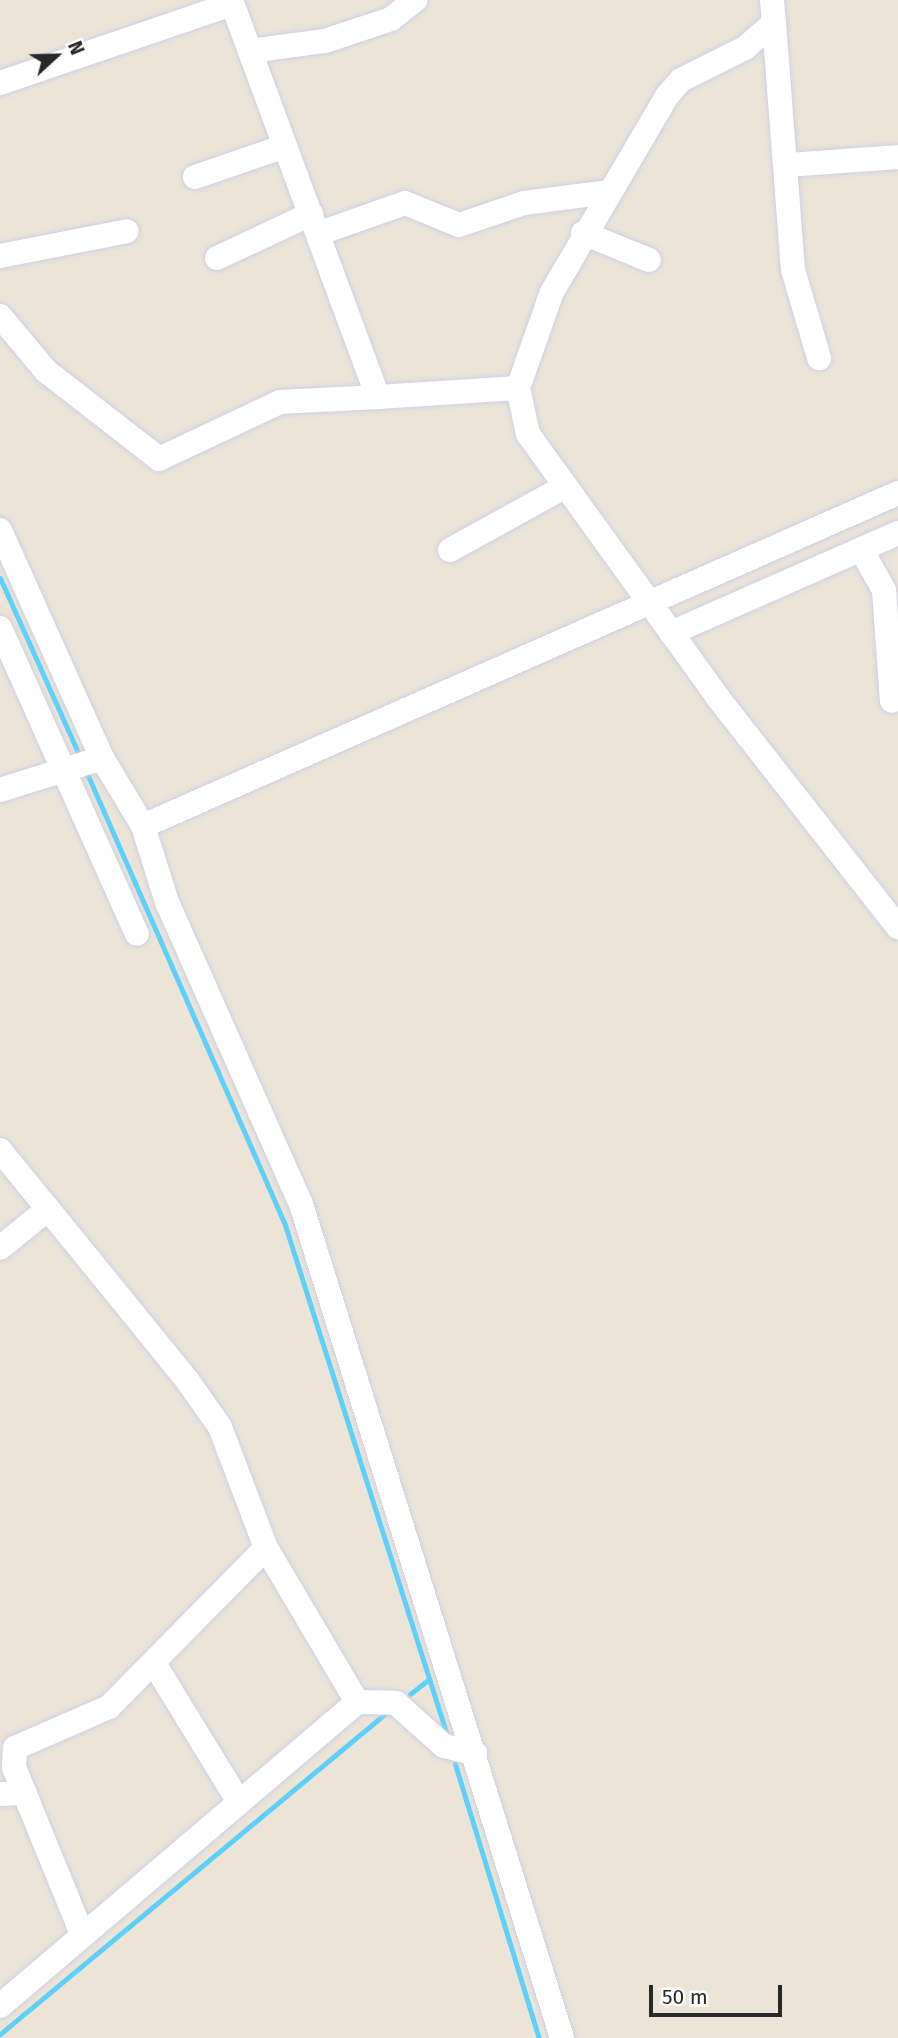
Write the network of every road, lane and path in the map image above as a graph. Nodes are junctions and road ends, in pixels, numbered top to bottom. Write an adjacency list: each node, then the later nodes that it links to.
1 (415, 0): 4 (street)
2 (231, 2): 4 (street); 5 (street)
3 (773, 11): 8 (street); 10 (street)
4 (250, 51): 6 (street)
5 (0, 83)
6 (285, 146): 9 (street); 11 (street)
7 (898, 157): 8 (street)
8 (788, 165): 18 (street)
9 (195, 177)
10 (607, 192): 11 (street); 13 (street)
11 (315, 224): 15 (street); 20 (street)
12 (127, 231): 14 (street)
13 (583, 233): 16 (street); 19 (street)
14 (0, 256)
15 (217, 258)
16 (649, 260)
17 (0, 316): 20 (street)
18 (819, 358)
19 (518, 388): 20 (street); 21 (street)
20 (378, 397)
21 (566, 486): 25 (street); 27 (street)
22 (898, 493): 27 (street)
23 (0, 530): 31 (street)
24 (898, 533): 26 (street)
25 (450, 550)
26 (862, 551): 27 (street); 29 (street)
27 (661, 619): 34 (street); 35 (street)
28 (0, 628): 32 (street)
29 (895, 652): 30 (street)
30 (892, 701)
31 (102, 758): 32 (street); 34 (street)
32 (65, 770): 33 (street); 36 (street)
33 (0, 790)
34 (143, 826): 43 (street)
35 (898, 927)
36 (137, 934)
37 (0, 1150): 38 (street)
38 (48, 1209): 39 (street); 40 (street)
39 (0, 1248)
40 (266, 1548): 41 (street); 42 (street)
41 (155, 1665): 44 (street); 46 (street)
42 (358, 1702): 43 (street); 46 (street)
43 (474, 1753): 49 (street)
44 (25, 1793): 45 (street); 47 (street)
45 (0, 1794)
46 (239, 1802): 47 (street)
47 (82, 1934): 48 (street)
48 (0, 2006)
49 (562, 2038)

